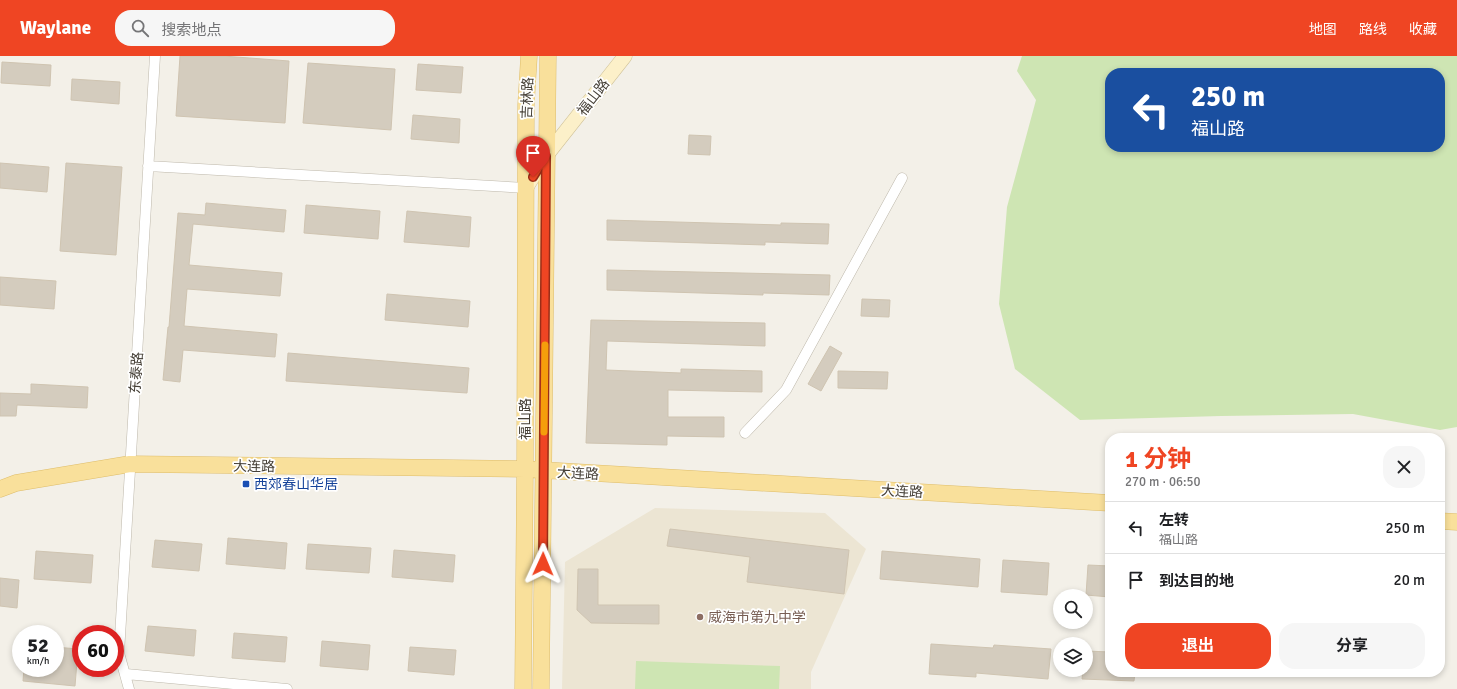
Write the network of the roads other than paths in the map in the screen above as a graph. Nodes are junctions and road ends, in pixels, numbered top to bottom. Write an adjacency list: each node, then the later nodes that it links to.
1 (155, 56): 6 (street, 东泰路)
2 (529, 56): 8 (main road, 吉林路)
3 (548, 56): 5 (main road, 吉林路)
4 (624, 56): 5 (main road, 福山路)
5 (546, 156): 8 (main road, 福山路); 12 (main road, 福山路)
6 (148, 166): 8 (street); 10 (street, 东泰路)
7 (902, 178): 9 (street)
8 (526, 188): 11 (main road, 福山路)
9 (745, 433)
10 (130, 464): 11 (main road, 大连路); 13 (main road, 大连路); 17 (street, 东泰路)
11 (525, 469): 12 (main road, 大连路); 20 (main road, 福山路)
12 (544, 471): 14 (main road, 大连路); 21 (main road, 福山路)
13 (0, 489)
14 (1105, 503)
15 (1445, 521): 16 (main road)
16 (1457, 522)
17 (126, 674): 18 (street, 东泰路); 19 (street)
18 (129, 689)
19 (287, 689)
20 (523, 689)
21 (541, 689)

